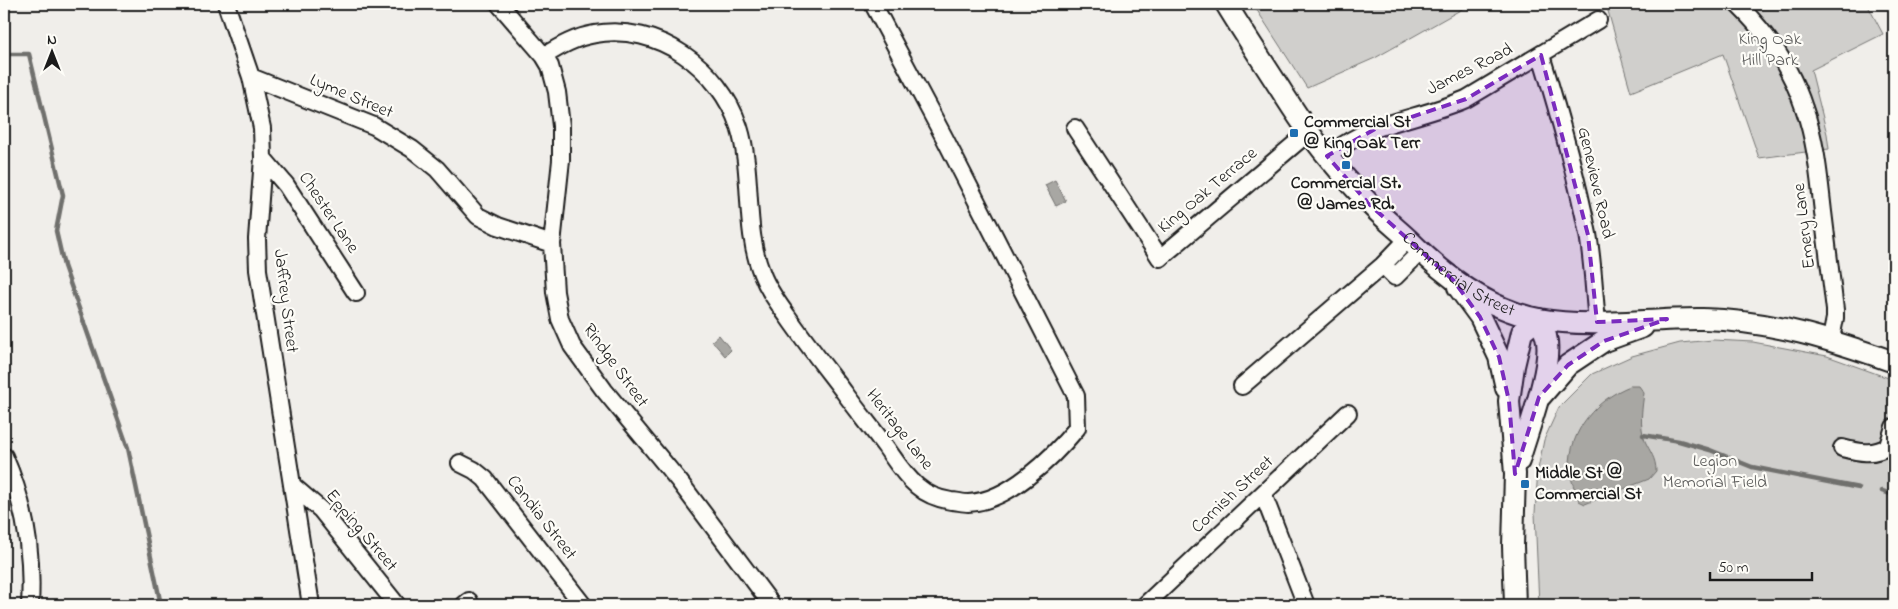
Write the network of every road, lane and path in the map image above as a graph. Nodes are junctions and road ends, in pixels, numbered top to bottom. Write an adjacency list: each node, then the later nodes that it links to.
1 (226, 4): 9 (street, Jaffrey Street)
2 (500, 4): 8 (street, Rindge Street)
3 (872, 4): 8 (street, Heritage Lane)
4 (1226, 4): 11 (main road, Commercial Street)
5 (1737, 4): 21 (street, Emery Lane)
6 (1598, 20): 7 (street, James Road)
7 (1540, 55): 12 (street, James Road); 20 (street, Genevieve Road)
8 (544, 56): 14 (street, Rindge Street)
9 (251, 77): 13 (street, Jaffrey Street); 14 (street, Lyme Street)
10 (1075, 128): 11 (street, King Oak Terrace)
11 (1308, 132): 12 (main road, Commercial Street)
12 (1327, 156): 15 (main road, Commercial Street)
13 (263, 158): 17 (street, Chester Lane); 32 (street, Jaffrey Street)
14 (552, 244): 38 (street, Rindge Street)
15 (1414, 246): 16 (main road, Commercial Street); 23 (street)
16 (1454, 281): 18 (main road, Commercial Street); 25 (main road)
17 (356, 293)
18 (1538, 319): 20 (main road, Commercial Street); 24 (main road, Commercial Street); 25 (main road, Commercial Street)
19 (1667, 319): 20 (main road, Commercial Street); 21 (main road, Commercial Street); 24 (main road)
20 (1597, 322)
21 (1831, 339): 22 (main road, Commercial Street)
22 (1894, 362)
23 (1242, 386)
24 (1539, 397): 31 (main road, Commercial Street)
25 (1509, 401): 31 (main road, Commercial Street)
26 (1348, 414): 33 (street, Cornish Street)
27 (1894, 427): 28 (street)
28 (1842, 448)
29 (4, 456): 34 (street)
30 (460, 463): 37 (street, Candia Street)
31 (1515, 474): 41 (main road)
32 (292, 485): 35 (street, Jaffrey Street); 36 (street, Epping Street)
33 (1263, 494): 39 (street, Cornish Street); 40 (street)
34 (30, 605)
35 (310, 605)
36 (397, 605)
37 (583, 605)
38 (772, 605)
39 (1144, 605)
40 (1306, 605)
41 (1515, 605)

